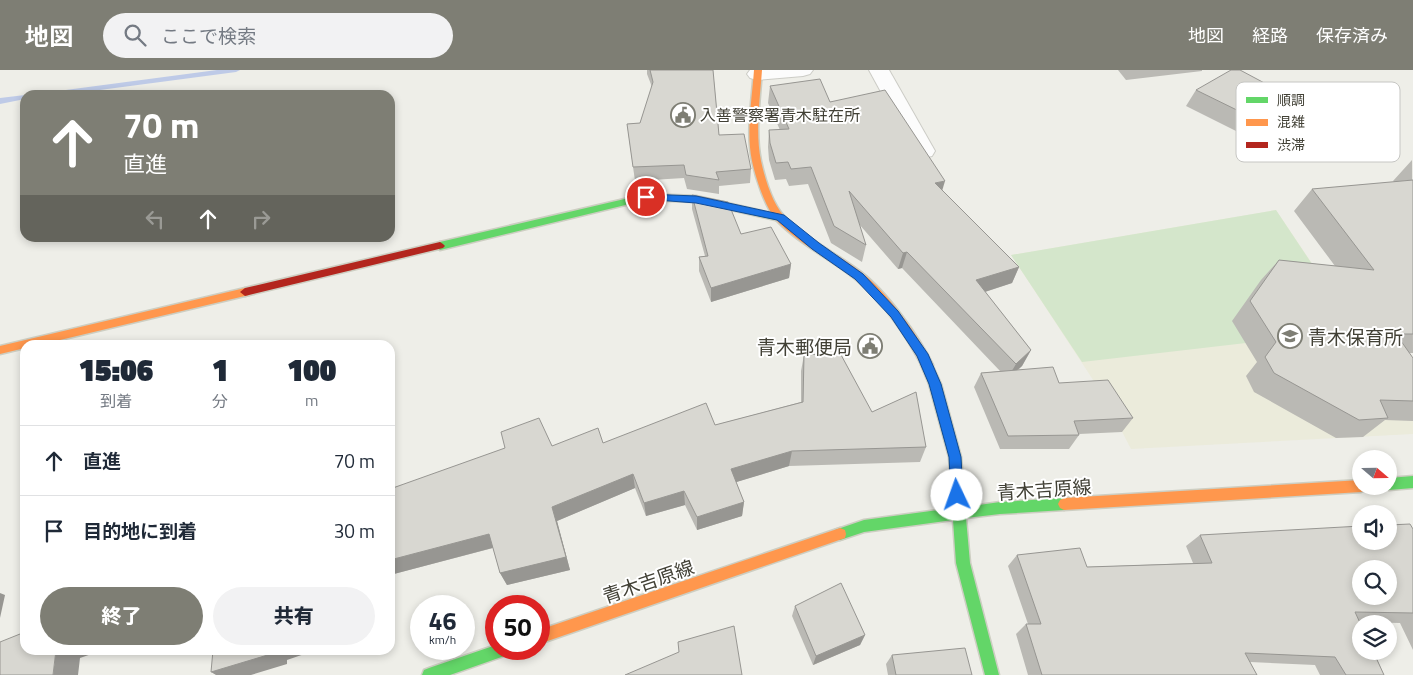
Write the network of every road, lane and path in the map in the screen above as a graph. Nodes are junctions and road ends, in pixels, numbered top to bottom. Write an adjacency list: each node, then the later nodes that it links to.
1 (803, 70): 3 (street)
2 (879, 70): 4 (street)
3 (758, 72): 5 (main road)
4 (924, 151)
5 (780, 218): 6 (main road); 12 (main road)
6 (42, 340)
7 (20, 345): 8 (main road)
8 (0, 350)
9 (1413, 482): 10 (main road)
10 (1398, 483)
11 (1352, 487): 12 (main road, 青木吉原線)
12 (958, 514): 13 (main road, 青木吉原線); 16 (main road)
13 (550, 633)
14 (485, 656): 15 (main road)
15 (429, 675)
16 (992, 675)

